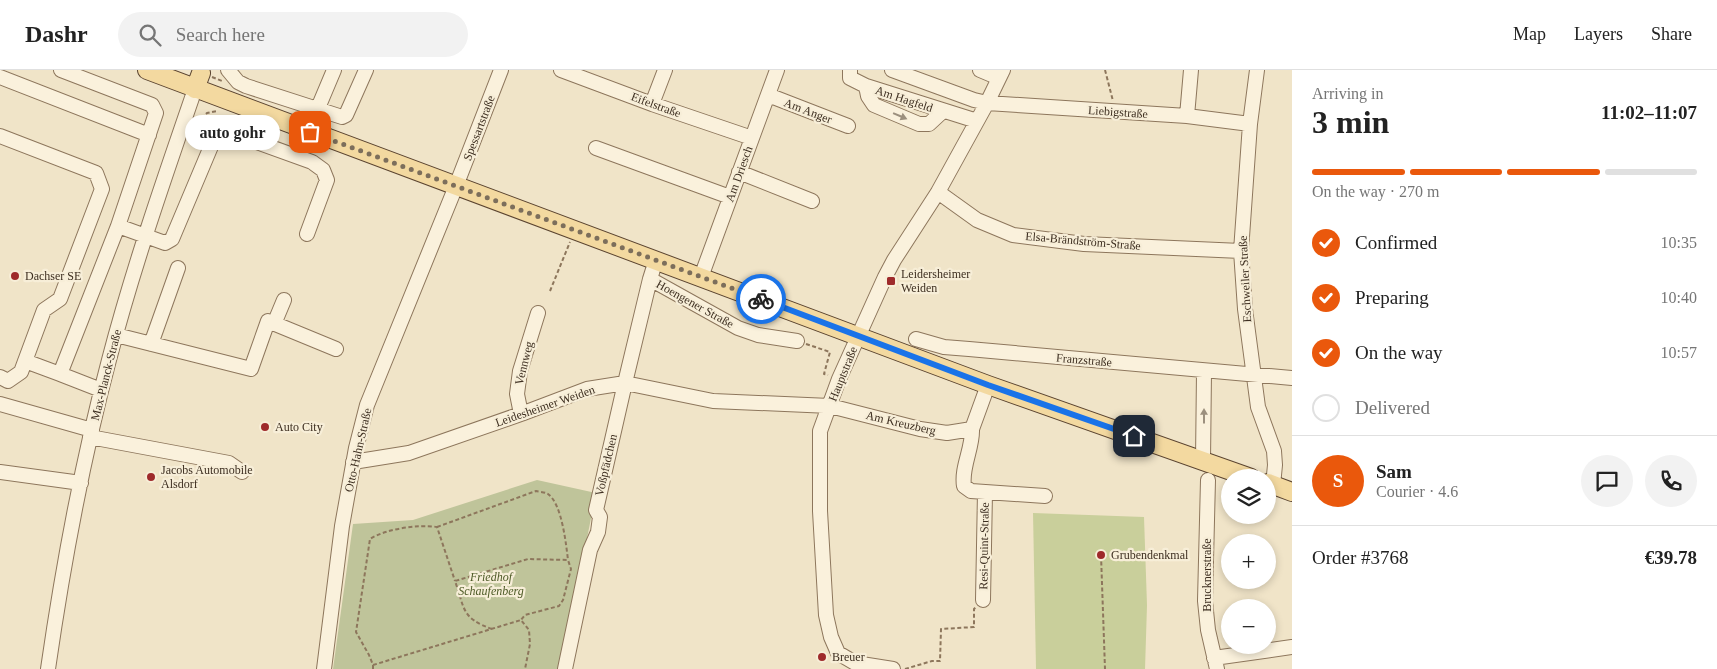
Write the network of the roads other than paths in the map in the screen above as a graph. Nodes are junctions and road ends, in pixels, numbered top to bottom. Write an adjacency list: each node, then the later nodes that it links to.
1 (61, 70): 28 (street)
2 (147, 70): 17 (main road, Hoengener Straße)
3 (228, 70): 22 (street)
4 (334, 70): 22 (street)
5 (366, 70): 22 (street)
6 (501, 70): 33 (street, Spessartstraße)
7 (561, 70): 21 (street, Eifelstraße)
8 (665, 70): 21 (street)
9 (777, 70): 19 (street, Am Driesch)
10 (850, 70): 18 (street, Am Hagfeld)
11 (892, 70): 20 (street, Liebigstraße)
12 (980, 70): 15 (street)
13 (1191, 70): 24 (street)
14 (1257, 70): 26 (street, Eschweiler Straße)
15 (1001, 74): 20 (street, Hauptstraße)
16 (0, 77): 28 (street)
17 (200, 77): 33 (main road, Hoengener Straße); 39 (street, Max-Planck-Straße)
18 (866, 86): 23 (street, Am Hagfeld); 23 (street, Am Hagfeld, one-way to 23)
19 (768, 95): 27 (street, Am Anger); 30 (street, Am Driesch)
20 (987, 103): 24 (street, Liebigstraße); 25 (street, Hauptstraße)
21 (652, 104): 30 (street, Eifelstraße)
22 (318, 108)
23 (943, 111): 25 (street, Am Hagfeld)
24 (1187, 116): 26 (street, Liebigstraße)
25 (977, 121): 34 (street, Hauptstraße)
26 (1250, 124): 40 (street, Eschweiler Straße)
27 (848, 126)
28 (149, 135): 37 (street)
29 (0, 136): 54 (street)
30 (752, 138): 32 (street, Am Driesch)
31 (596, 148): 35 (street)
32 (739, 172): 35 (street, Am Driesch); 36 (street)
33 (456, 186): 41 (main road, Hoengener Straße); 69 (street, Otto-Hahn-Straße)
34 (938, 192): 40 (street, Elsa-Brändström-Straße); 49 (street, Hauptstraße)
35 (730, 197): 43 (street, Am Driesch)
36 (812, 201)
37 (118, 226): 39 (street); 56 (street)
38 (308, 234): 39 (street)
39 (145, 235): 48 (street, Max-Planck-Straße)
40 (1240, 251): 57 (street, Eschweiler Straße)
41 (656, 260): 43 (main road, Hoengener Straße); 44 (street, Voßpfädchen)
42 (178, 268): 52 (street)
43 (700, 277): 49 (main road, Hoengener Straße)
44 (650, 279): 51 (street, Hoengener Straße); 60 (street, Voßpfädchen)
45 (284, 300): 47 (street)
46 (538, 313): 65 (street, Vennweg)
47 (274, 324): 52 (street); 53 (street)
48 (116, 335): 52 (street); 62 (street, Max-Planck-Straße)
49 (858, 336): 61 (main road, Hoengener Straße); 64 (street, Hauptstraße)
50 (916, 340): 55 (street, Franzstraße)
51 (797, 341)
52 (151, 344)
53 (336, 348)
54 (25, 361): 56 (street); 58 (street)
55 (1204, 372): 57 (street, Franzstraße); 68 (street, one-way to 55)
56 (60, 374): 62 (street)
57 (1253, 376): 59 (street, Franzstraße); 71 (street, Eschweiler Straße)
58 (0, 377)
59 (1292, 378)
60 (625, 383): 64 (street, Leidesheimer Weiden); 65 (street, Leidesheimer Weiden); 85 (street, Voßpfädchen)
61 (988, 385): 66 (street); 68 (main road, Hoengener Straße)
62 (101, 390): 67 (street, Max-Planck-Straße)
63 (0, 404): 67 (street)
64 (830, 406): 66 (street, Am Kreuzberg); 86 (street, Hauptstraße)
65 (521, 414): 69 (street, Leidesheimer Weiden)
66 (972, 429): 77 (street, Resi-Quint-Straße)
67 (91, 434): 73 (street); 75 (street, Max-Planck-Straße)
68 (1203, 460): 70 (main road, Hoengener Straße)
69 (353, 462): 84 (street, Otto-Hahn-Straße)
70 (1227, 469)
71 (1274, 469)
72 (0, 472): 75 (street)
73 (242, 472)
74 (1208, 480): 82 (street, Brucknerstraße)
75 (80, 483): 83 (street, Max-Planck-Straße)
76 (1276, 486): 78 (main road)
77 (985, 492): 79 (street, Resi-Quint-Straße); 80 (street, Resi-Quint-Straße)
78 (1292, 492)
79 (1045, 496)
80 (983, 600)
81 (1292, 647): 82 (street)
82 (1215, 663)
83 (48, 669)
84 (324, 669)
85 (565, 669)
86 (893, 669)

